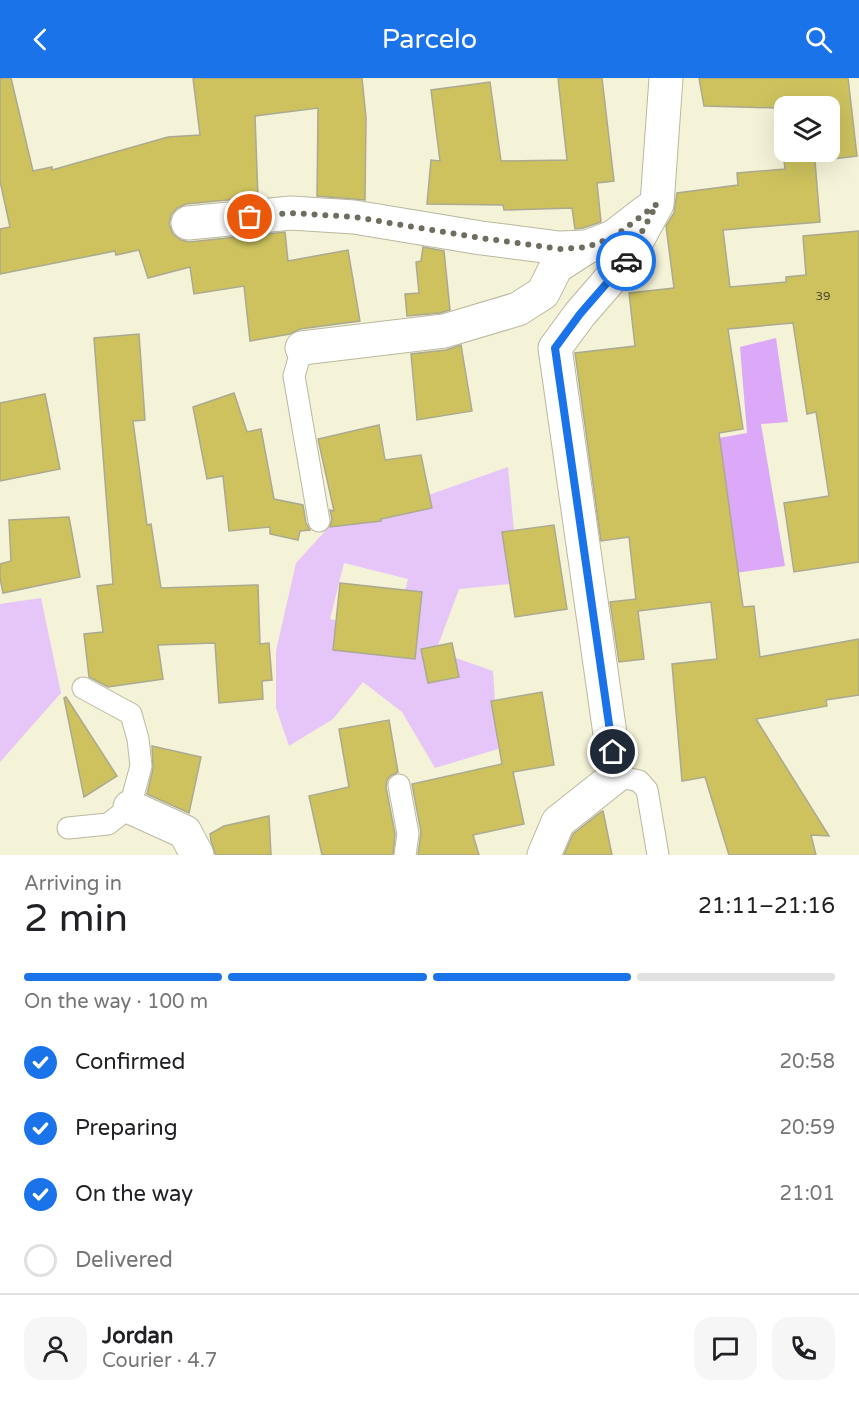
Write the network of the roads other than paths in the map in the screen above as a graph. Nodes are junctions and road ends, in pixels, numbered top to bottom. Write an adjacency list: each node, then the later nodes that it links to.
1 (666, 78): 2 (street)
2 (657, 204): 4 (street); 8 (street)
3 (188, 223): 4 (street)
4 (587, 247): 5 (street)
5 (302, 348): 6 (lane)
6 (319, 520)
7 (83, 688): 10 (lane)
8 (616, 776): 14 (street); 15 (lane)
9 (399, 785): 13 (lane)
10 (130, 807): 11 (lane); 12 (street)
11 (68, 828)
12 (196, 855)
13 (405, 855)
14 (544, 855)
15 (658, 855)

